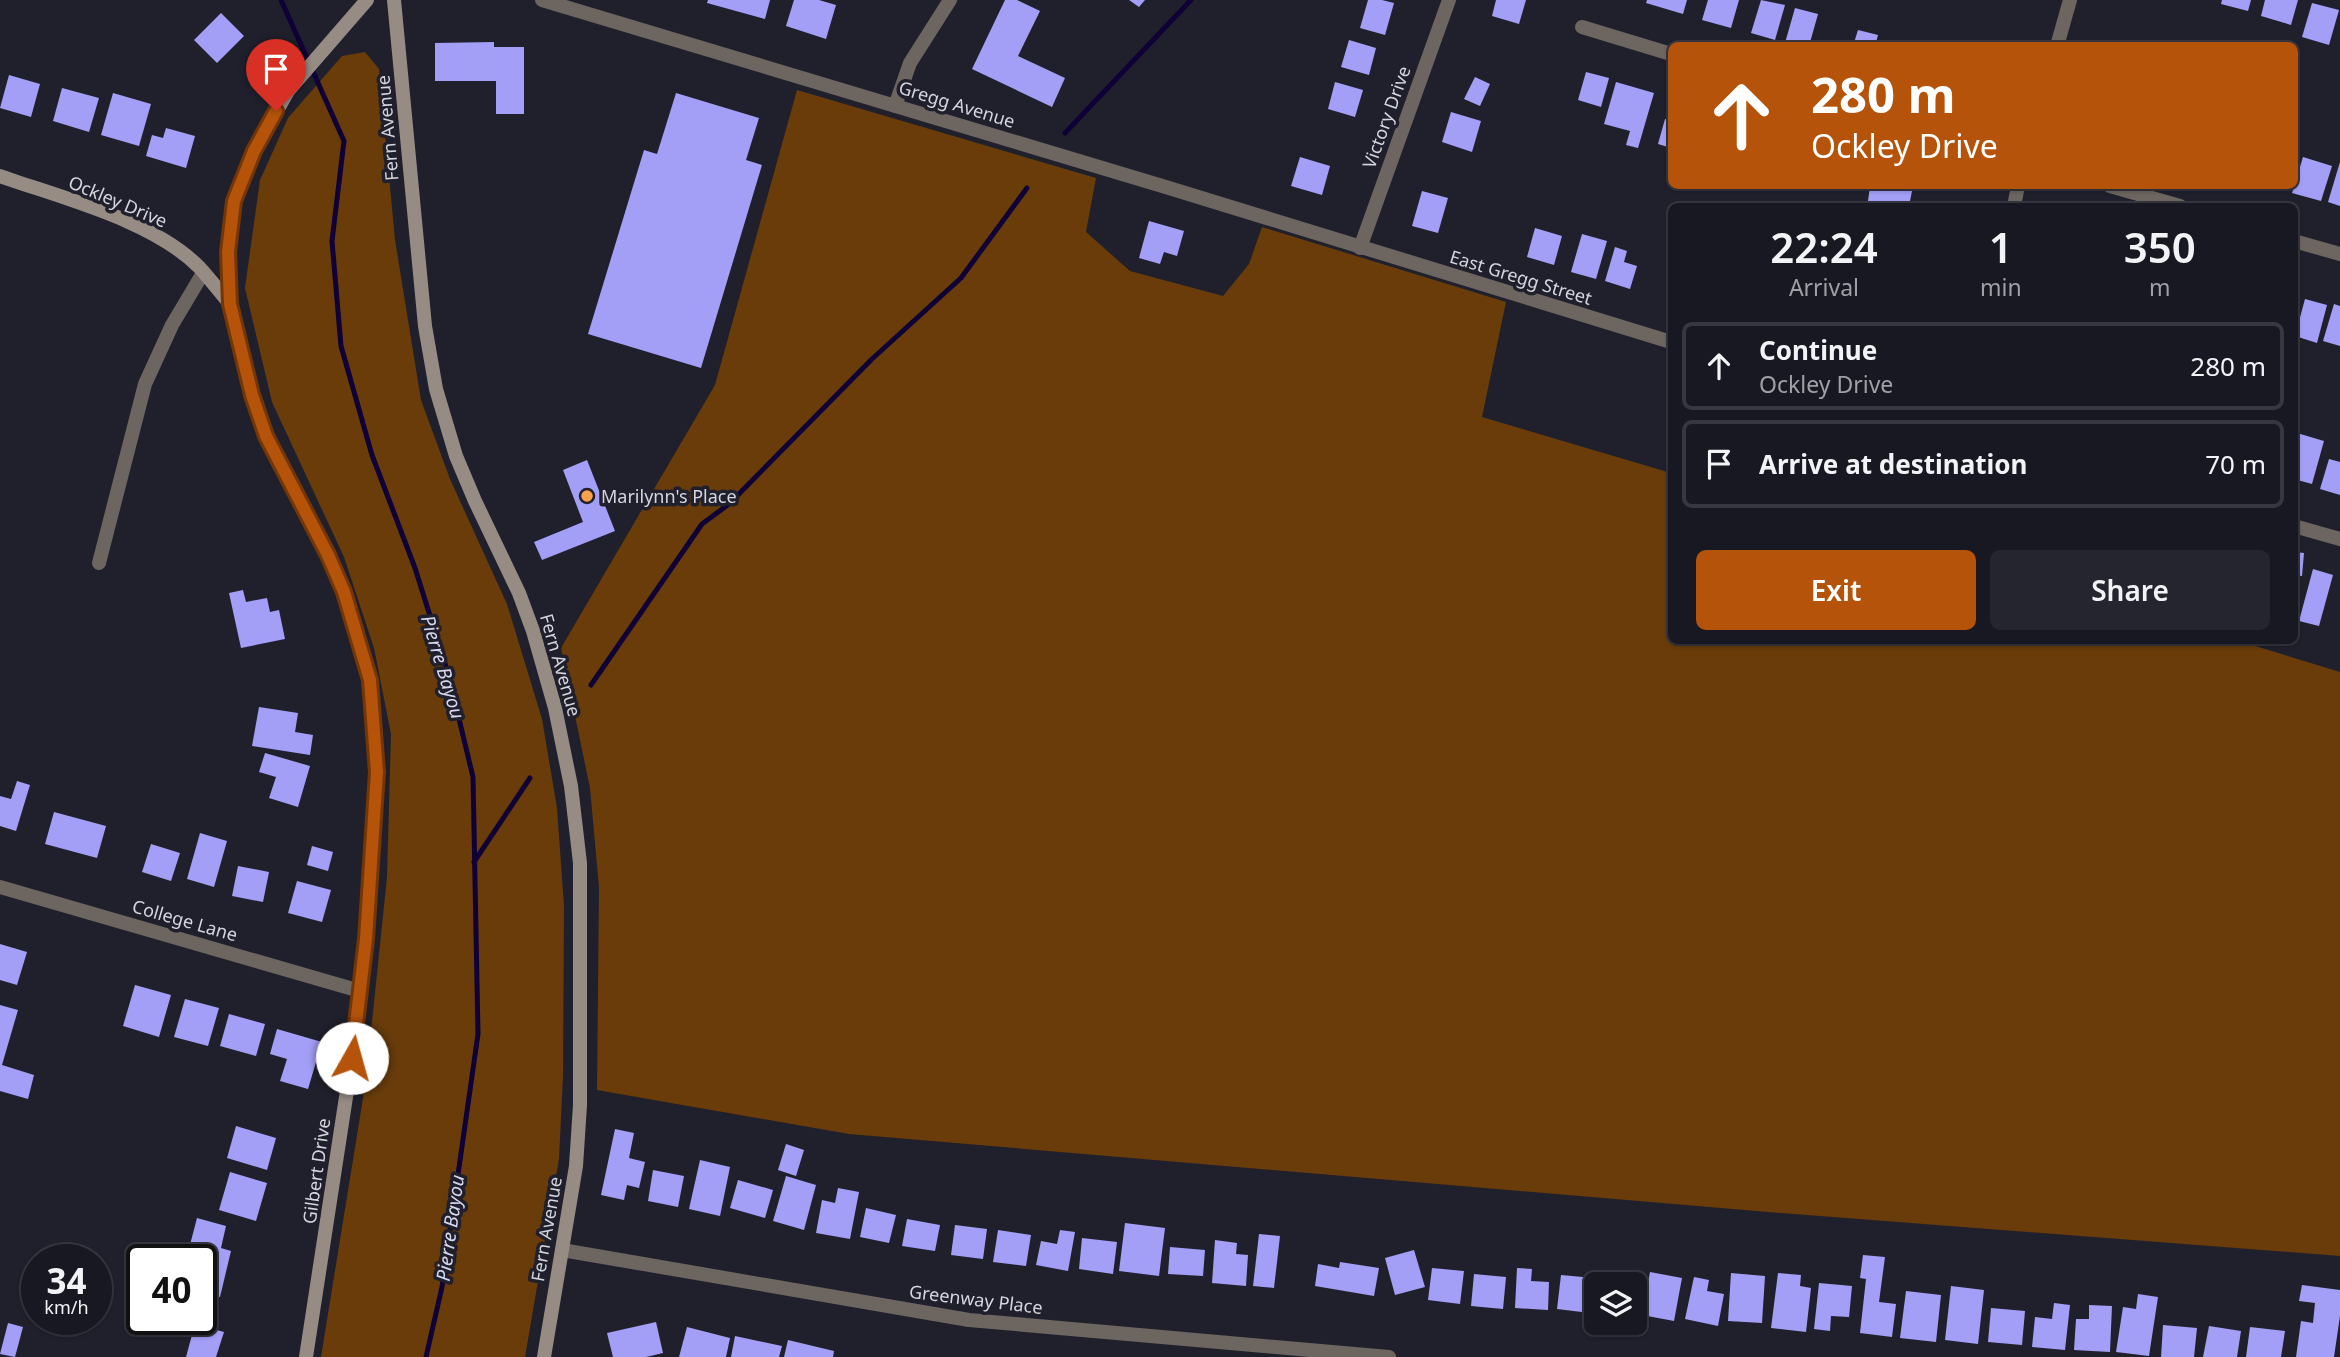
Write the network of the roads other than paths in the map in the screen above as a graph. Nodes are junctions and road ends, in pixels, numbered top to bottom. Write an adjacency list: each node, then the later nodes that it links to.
1 (394, 0): 25 (street, Fern Avenue)
2 (542, 0): 10 (street, Gregg Avenue)
3 (950, 0): 10 (street)
4 (1449, 0): 15 (street, Victory Drive)
5 (2070, 0): 8 (street)
6 (362, 5): 18 (street)
7 (1582, 27): 9 (street)
8 (2058, 42)
9 (1668, 53)
10 (895, 106): 15 (street, Gregg Avenue)
11 (0, 176): 17 (street, Ockley Drive)
12 (2120, 189): 13 (street)
13 (2170, 203)
14 (2298, 242): 16 (street)
15 (1360, 248): 19 (street, East Gregg Street)
16 (2340, 254)
17 (204, 273): 18 (street, Ockley Drive); 22 (street)
18 (230, 304): 24 (street, Gilbert Drive)
19 (1668, 341)
20 (2298, 527): 21 (street)
21 (2340, 539)
22 (99, 563)
23 (0, 887): 24 (street, College Lane)
24 (360, 990): 26 (street, Gilbert Drive)
25 (562, 1250): 27 (street, Fern Avenue); 28 (street, Greenway Place)
26 (306, 1357)
27 (544, 1357)
28 (1389, 1357)

